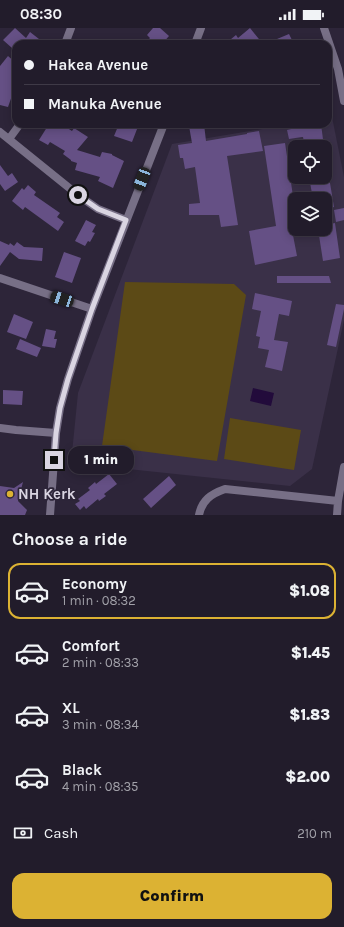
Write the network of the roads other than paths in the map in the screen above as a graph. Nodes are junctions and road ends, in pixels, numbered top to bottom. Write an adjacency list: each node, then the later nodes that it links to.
1 (71, 28): 4 (street)
2 (201, 28): 5 (street)
3 (324, 28): 6 (street)
4 (66, 40)
5 (196, 40)
6 (328, 40)
7 (332, 51): 8 (street)
8 (344, 101)
9 (17, 128): 12 (street)
10 (162, 128): 13 (street)
11 (0, 132): 12 (street)
12 (9, 139): 13 (street)
13 (126, 220): 15 (street)
14 (0, 278): 15 (street)
15 (92, 309): 17 (street)
16 (0, 428): 17 (street)
17 (56, 433): 20 (street)
18 (344, 467): 19 (street)
19 (338, 501): 21 (street); 22 (street)
20 (50, 515)
21 (199, 515)
22 (337, 515)

